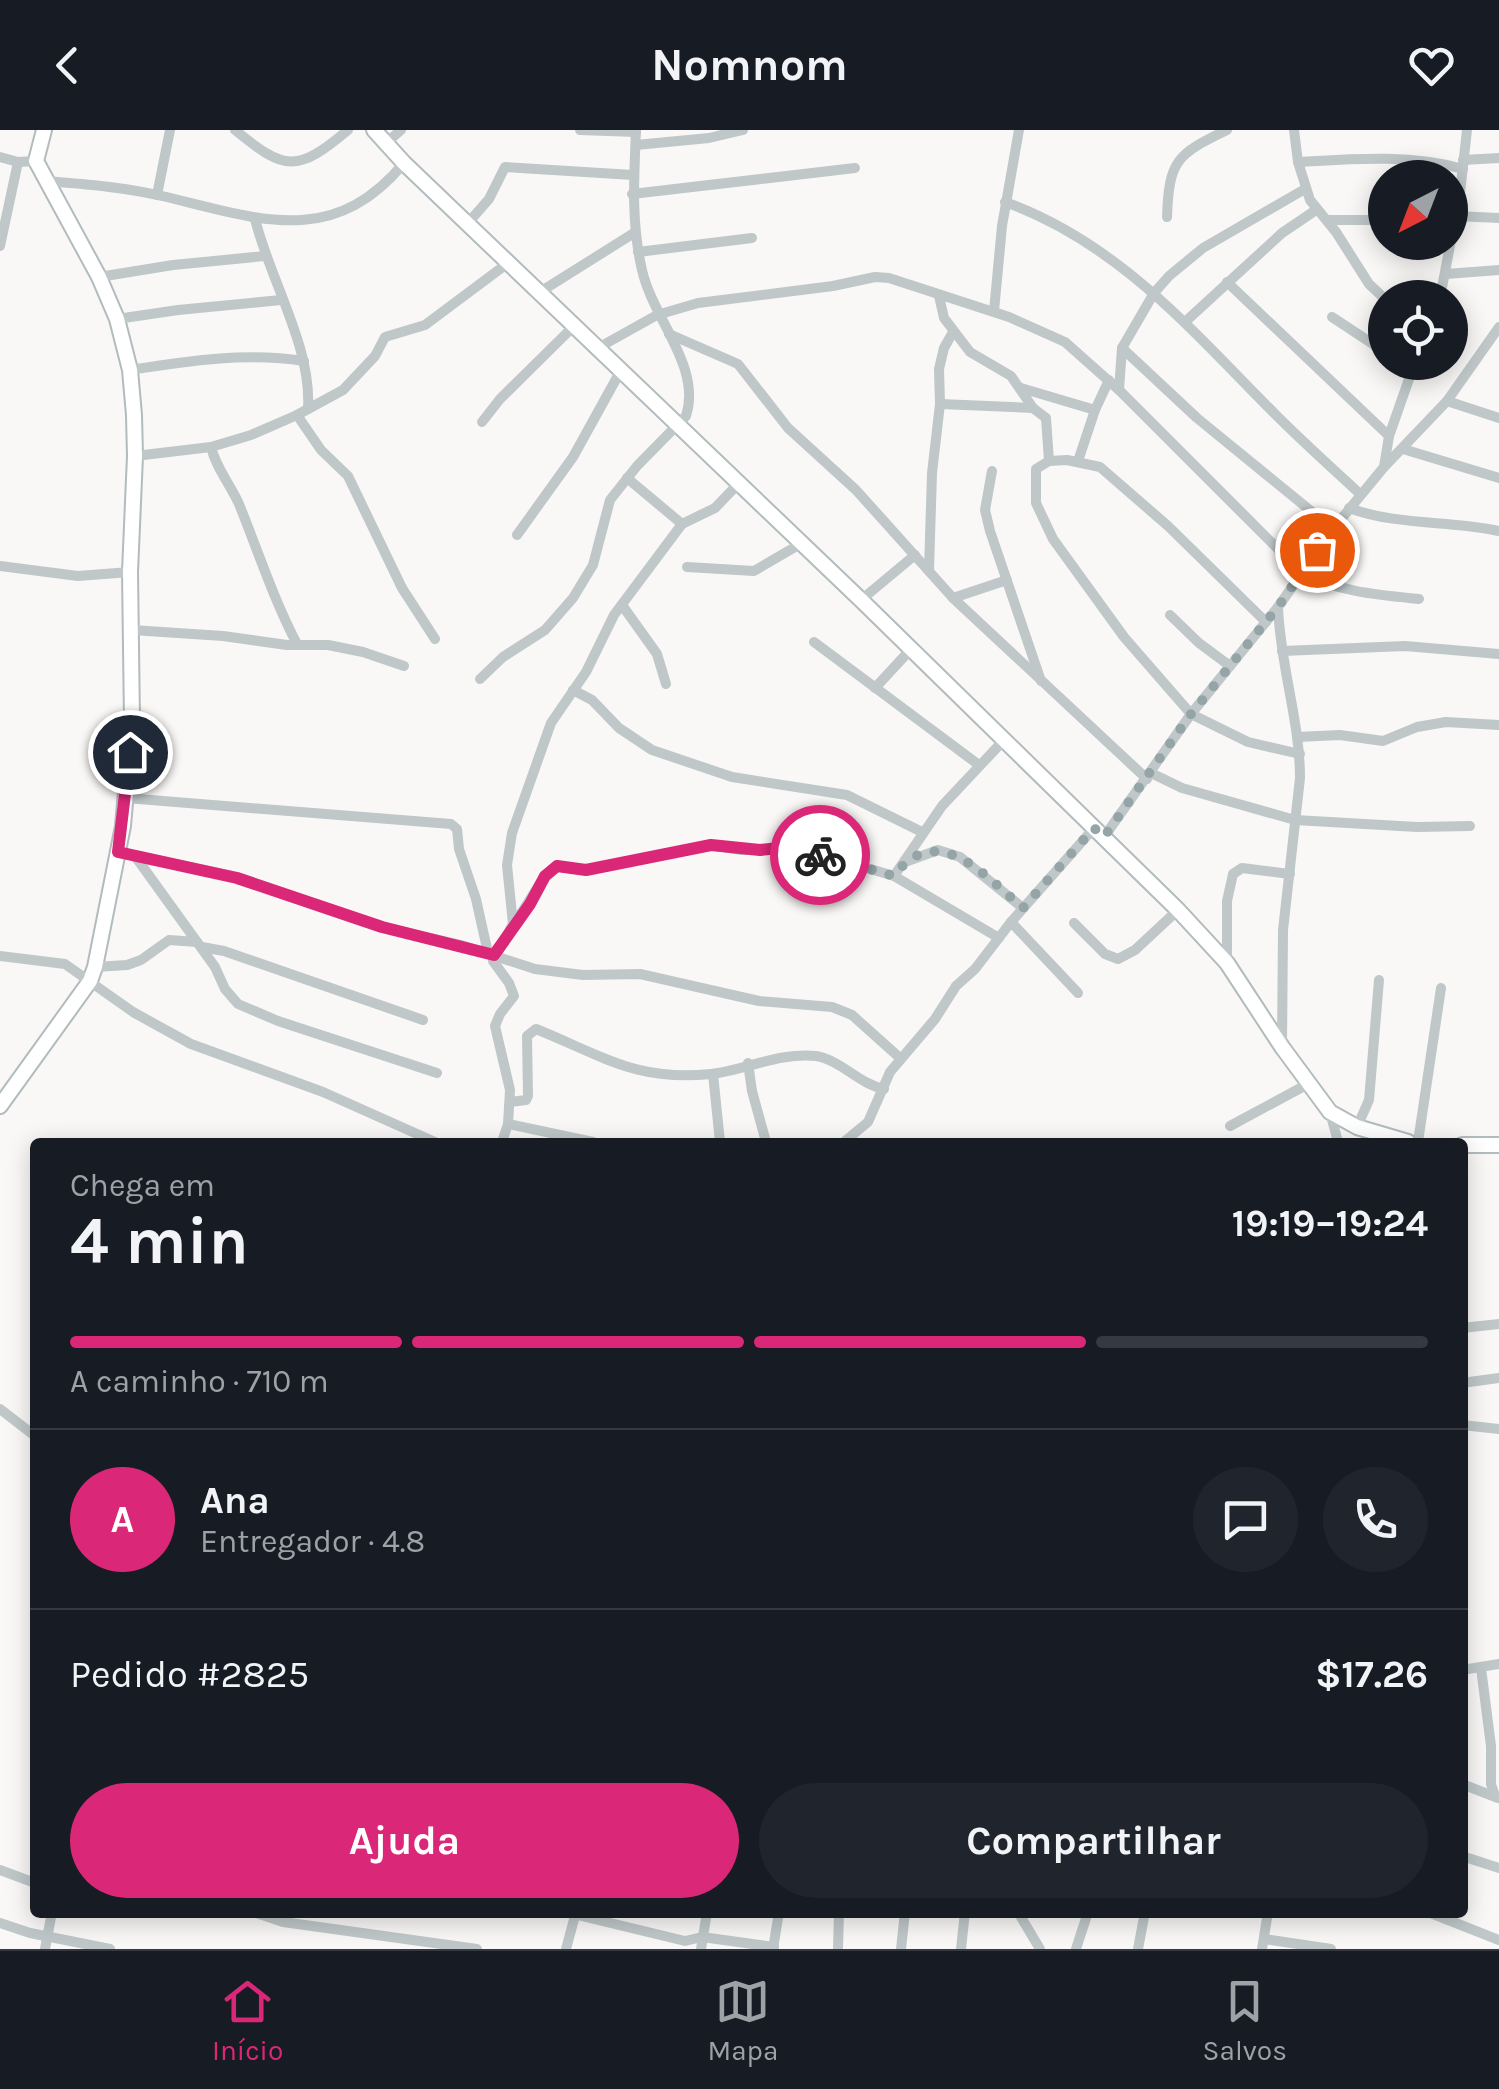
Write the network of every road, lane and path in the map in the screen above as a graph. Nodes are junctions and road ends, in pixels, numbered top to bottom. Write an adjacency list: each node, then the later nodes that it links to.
1 (44, 130): 20 (street)
2 (170, 130): 30 (street)
3 (234, 130): 4 (street)
4 (348, 130)
5 (374, 130): 15 (street)
6 (400, 130): 15 (street)
7 (580, 130): 13 (street)
8 (743, 130): 16 (street)
9 (1019, 130): 32 (street)
10 (1226, 130): 34 (street)
11 (1294, 130): 23 (street)
12 (1467, 130): 19 (street)
13 (607, 131): 14 (street)
14 (636, 131): 16 (street)
15 (386, 143): 24 (street)
16 (636, 145): 27 (street)
17 (0, 157): 22 (street)
18 (1499, 158): 25 (street)
19 (1463, 160)
20 (36, 161): 22 (street); 28 (street)
21 (1368, 161): 23 (street)
22 (18, 162): 43 (street)
23 (1298, 162): 29 (street)
24 (404, 163): 37 (street); 40 (street)
25 (1468, 163)
26 (855, 168): 31 (street)
27 (633, 175): 31 (street); 40 (street)
28 (46, 181): 30 (street); 50 (street)
29 (1305, 190): 33 (street); 55 (street)
30 (156, 194): 37 (street)
31 (632, 194): 41 (street)
32 (1006, 202): 55 (street); 58 (street)
33 (1316, 210): 38 (street); 52 (street)
34 (1168, 216)
35 (1499, 218): 36 (street)
36 (1468, 219)
37 (255, 220): 45 (street)
38 (1327, 220): 39 (street); 53 (street)
39 (1368, 220)
40 (468, 223): 47 (street)
41 (634, 232): 44 (street); 54 (street)
42 (752, 238): 44 (street)
43 (0, 246)
44 (638, 252): 59 (street)
45 (265, 256): 50 (street); 57 (street)
46 (1448, 260): 49 (street)
47 (508, 263): 54 (street); 81 (street)
48 (1499, 270): 49 (street)
49 (1446, 274): 51 (street)
50 (99, 277): 61 (street)
51 (1444, 280)
52 (1228, 282): 62 (street); 85 (street)
53 (1368, 282)
54 (540, 292): 63 (street)
55 (1154, 293): 62 (street); 69 (street)
56 (939, 296): 58 (street); 59 (street); 65 (street)
57 (280, 300): 61 (street); 70 (street)
58 (994, 311): 73 (street)
59 (657, 315): 66 (street); 68 (street)
60 (1332, 317): 67 (street)
61 (118, 320): 71 (street)
62 (1185, 322): 96 (street)
63 (574, 326): 68 (street); 83 (street)
64 (1499, 327): 77 (street)
65 (953, 332): 75 (street); 78 (street)
66 (669, 334): 84 (street); 103 (street)
67 (1368, 341)
68 (596, 348): 72 (street)
69 (1122, 348): 76 (street); 99 (street)
70 (304, 361): 71 (street); 81 (street)
71 (130, 370): 88 (street)
72 (620, 372): 84 (street); 101 (street)
73 (1109, 380): 76 (street); 80 (street)
74 (1409, 380): 85 (street)
75 (1020, 388): 79 (street); 80 (street)
76 (1119, 390): 108 (street)
77 (1447, 401): 82 (street); 87 (street)
78 (940, 404): 79 (street); 106 (street)
79 (1032, 408): 90 (street)
80 (1095, 410): 89 (street)
81 (302, 412): 86 (street); 118 (street)
82 (1499, 418)
83 (482, 422)
84 (677, 426): 93 (street); 95 (street)
85 (1389, 436): 91 (street)
86 (211, 447): 88 (street); 120 (street)
87 (1403, 449): 91 (street); 94 (street)
88 (135, 456): 107 (street)
89 (1078, 460): 90 (street); 116 (street)
90 (1049, 461): 131 (street)
91 (1384, 466): 96 (street)
92 (992, 471): 109 (street)
93 (627, 478): 98 (street); 126 (street)
94 (1499, 478)
95 (739, 483): 98 (street); 102 (street)
96 (1360, 494): 97 (street)
97 (1349, 508): 99 (street); 100 (street)
98 (682, 524): 113 (street)
99 (1333, 528): 108 (street)
100 (1499, 532)
101 (517, 535)
102 (802, 543): 105 (street); 111 (street)
103 (916, 555): 106 (street); 111 (street)
104 (0, 566): 107 (street)
105 (686, 567)
106 (929, 570): 110 (street)
107 (130, 572): 117 (street)
108 (1301, 572): 112 (street); 114 (street)
109 (1007, 580): 110 (street); 127 (street)
110 (953, 598): 127 (street)
111 (862, 600): 121 (street)
112 (1419, 600)
113 (622, 606): 128 (street); 130 (street)
114 (1278, 607): 116 (street); 122 (street)
115 (1170, 615): 125 (street)
116 (1266, 622): 125 (street)
117 (132, 630): 120 (street); 138 (street)
118 (435, 638)
119 (814, 642): 129 (street)
120 (296, 644): 124 (street)
121 (910, 649): 129 (street); 134 (street)
122 (1282, 651): 123 (street); 133 (street)
123 (1499, 654)
124 (404, 666)
125 (1230, 666): 131 (street)
126 (480, 678)
127 (1041, 682): 137 (street)
128 (666, 684)
129 (876, 688): 136 (street)
130 (573, 690): 141 (street); 152 (street)
131 (1191, 714): 135 (street); 137 (street)
132 (1499, 725): 133 (street)
133 (1297, 736): 135 (street)
134 (1004, 740): 136 (street); 142 (street)
135 (1300, 754): 139 (street)
136 (980, 765): 141 (street)
137 (1149, 776): 139 (street); 142 (street)
138 (126, 798): 143 (street); 155 (street)
139 (1295, 820): 140 (street); 146 (street)
140 (1470, 826)
141 (922, 832): 145 (street)
142 (1099, 833): 148 (street); 149 (street)
143 (118, 852): 144 (street); 158 (street)
144 (135, 856): 154 (street); 155 (street)
145 (904, 862): 147 (street); 148 (street)
146 (1290, 874): 157 (street); 163 (street)
147 (894, 876): 152 (street); 153 (street)
148 (1023, 908): 150 (street)
149 (1178, 910): 151 (street); 157 (street)
150 (1011, 922): 153 (street); 161 (street)
151 (1074, 923)
152 (513, 924): 155 (street)
153 (999, 938): 164 (street)
154 (199, 944): 158 (street); 162 (street); 166 (street)
155 (490, 954): 164 (street); 170 (street)
156 (0, 956): 158 (street)
157 (1227, 963): 163 (street)
158 (92, 974): 171 (street); 176 (street)
159 (1379, 980): 175 (street)
160 (1441, 988): 184 (street)
161 (1078, 993)
162 (422, 1020)
163 (1282, 1047): 168 (street)
164 (900, 1058): 169 (street)
165 (748, 1063): 167 (street); 169 (street); 180 (street)
166 (437, 1073)
167 (713, 1074): 170 (street); 179 (street)
168 (1308, 1084): 172 (street); 174 (street)
169 (884, 1089): 181 (street)
170 (510, 1102): 173 (street)
171 (0, 1106)
172 (1330, 1112): 175 (street); 182 (street)
173 (508, 1124): 177 (street); 178 (street)
174 (1230, 1126)
175 (1356, 1127): 183 (street)
176 (426, 1138)
177 (503, 1138)
178 (574, 1138)
179 (720, 1138)
180 (765, 1138)
181 (849, 1138)
182 (1337, 1138)
183 (1372, 1138)
184 (1419, 1138)
185 (1468, 1145): 186 (street)
186 (1499, 1145)
187 (1499, 1324): 188 (street)
188 (1468, 1327)
189 (1499, 1378): 190 (street)
190 (1468, 1382)
191 (0, 1409): 194 (street)
192 (1468, 1425): 193 (street)
193 (1499, 1429)
194 (30, 1432)
195 (1499, 1664): 196 (street)
196 (1481, 1668): 197 (street); 199 (street)
197 (1468, 1669)
198 (1468, 1786): 199 (street)
199 (1497, 1797)
200 (1468, 1858): 201 (street)
201 (1499, 1868)
202 (0, 1870): 203 (street)
203 (30, 1881)
204 (51, 1918): 219 (street)
205 (271, 1918): 226 (street)
206 (571, 1918): 227 (street)
207 (592, 1918): 221 (street)
208 (707, 1918): 221 (street)
209 (778, 1918): 223 (street)
210 (840, 1918): 228 (street)
211 (904, 1918): 229 (street)
212 (964, 1918): 230 (street)
213 (1022, 1918): 231 (street)
214 (1086, 1918): 232 (street)
215 (1144, 1918): 233 (street)
216 (1267, 1918): 222 (street)
217 (1443, 1918): 220 (street)
218 (0, 1922): 219 (street)
219 (48, 1934): 224 (street); 225 (street)
220 (1499, 1940)
221 (701, 1943): 223 (street)
222 (1263, 1944): 234 (street)
223 (774, 1948)
224 (45, 1949)
225 (110, 1949)
226 (478, 1949)
227 (566, 1949)
228 (838, 1949)
229 (901, 1949)
230 (961, 1949)
231 (1040, 1949)
232 (1076, 1949)
233 (1138, 1949)
234 (1331, 1949)

